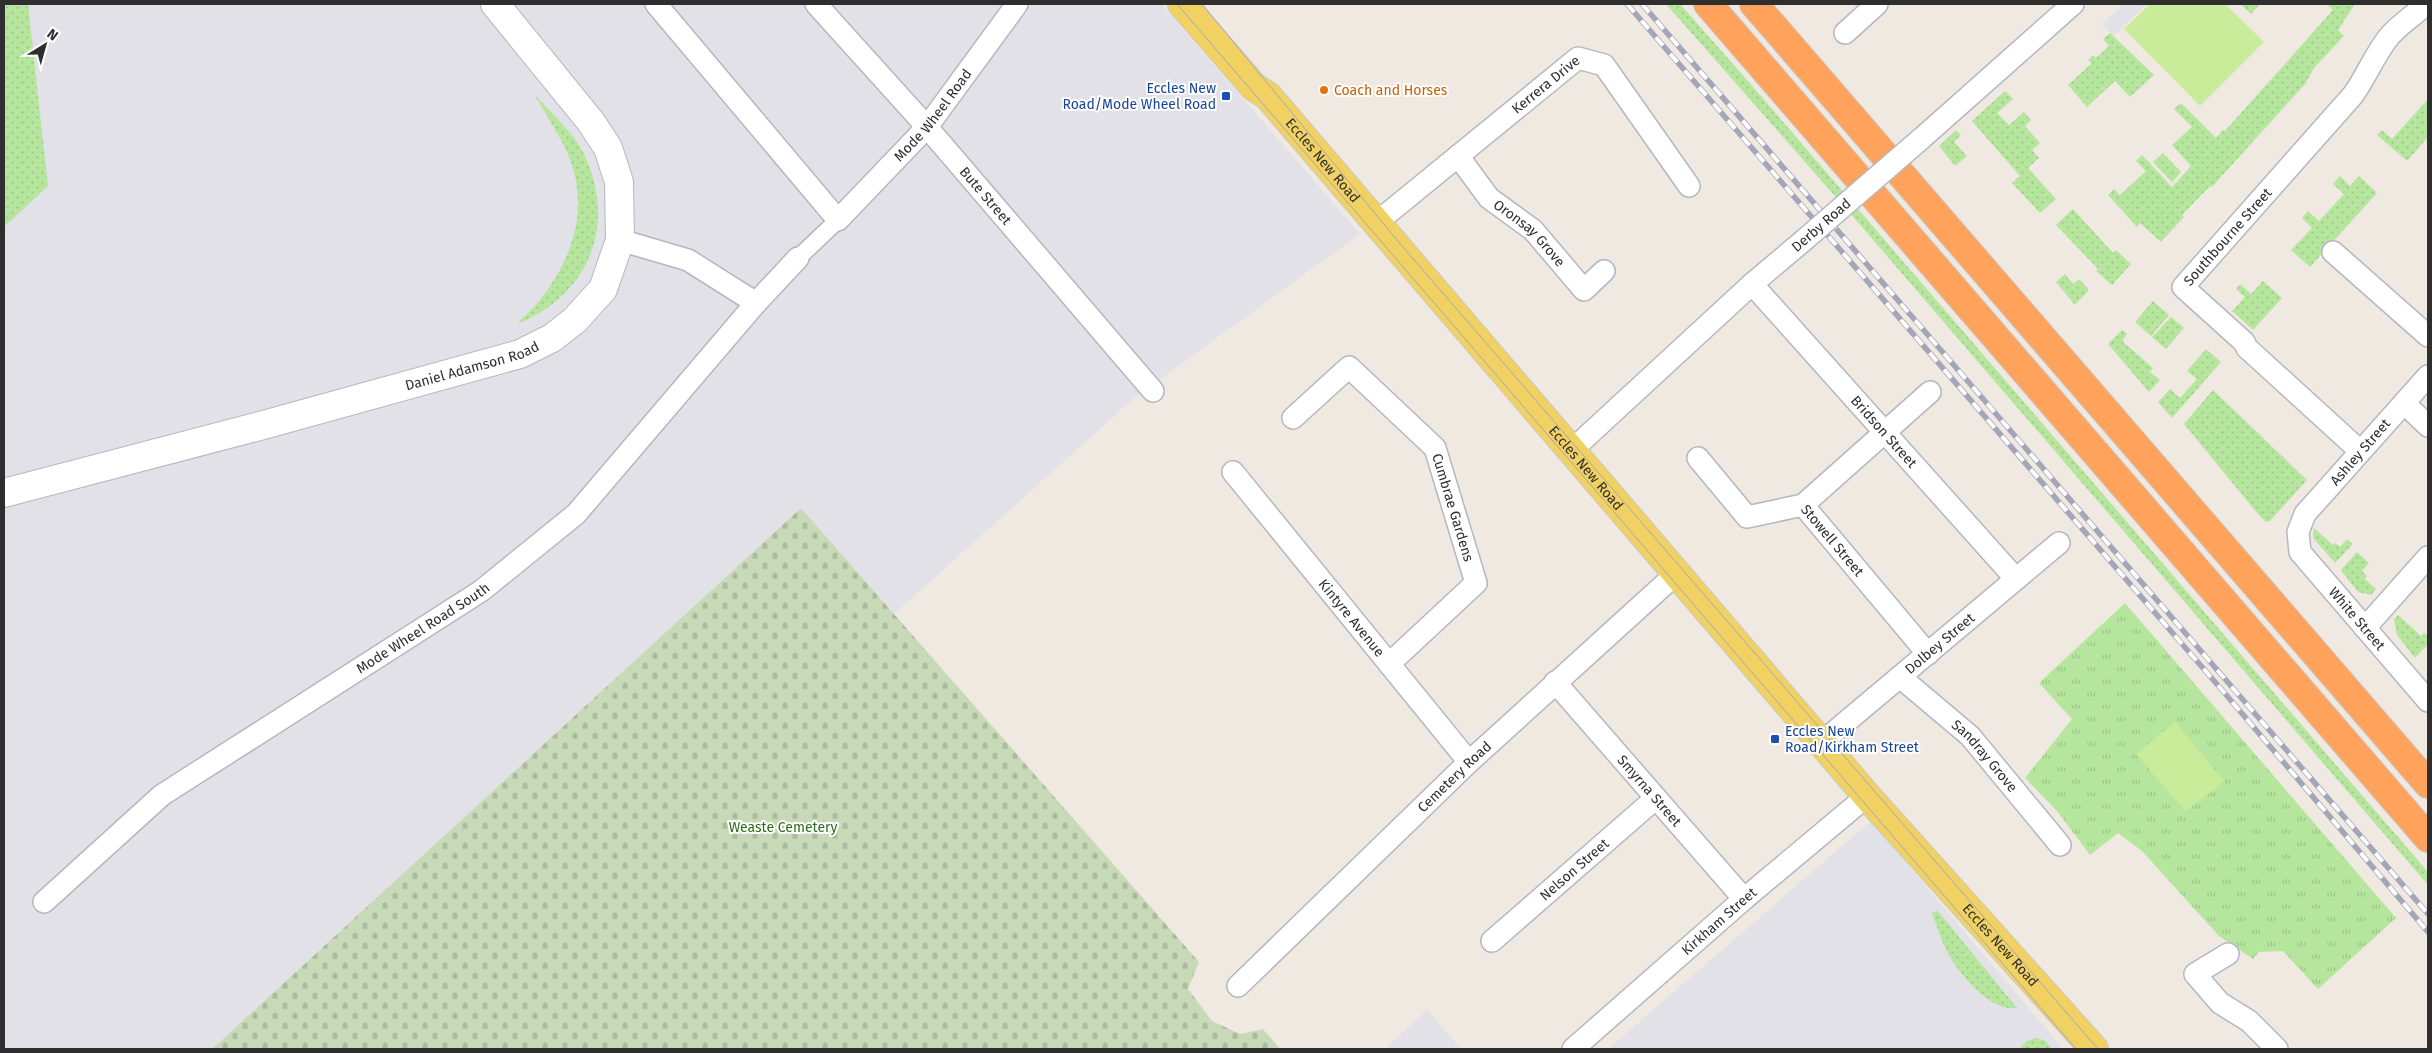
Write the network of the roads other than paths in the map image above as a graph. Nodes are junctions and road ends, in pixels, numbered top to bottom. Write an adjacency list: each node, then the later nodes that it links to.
1 (495, 4): 19 (street, Daniel Adamson Road)
2 (656, 4): 17 (street)
3 (816, 4): 14 (street, Bute Street)
4 (1017, 4): 14 (street, Mode Wheel Road)
5 (1182, 4): 13 (main road, Eccles New Road)
6 (1200, 4): 13 (main road, Eccles New Road)
7 (1708, 4): 55 (highway)
8 (1754, 4): 52 (highway)
9 (1878, 4): 12 (street)
10 (2073, 4): 23 (street, Derby Road, bridge)
11 (2426, 4): 34 (street, Southbourne Street)
12 (1846, 33)
13 (1268, 96): 18 (main road, Eccles New Road)
14 (927, 127): 17 (street, Mode Wheel Road); 27 (street, Bute Street)
15 (1458, 156): 16 (street, Kerrera Drive); 18 (street, Kerrera Drive); 22 (street, Oronsay Grove)
16 (1689, 186)
17 (838, 220): 21 (street)
18 (1376, 223): 33 (main road, Eccles New Road)
19 (620, 240): 24 (street); 37 (street, Daniel Adamson Road)
20 (2333, 252): 25 (street)
21 (798, 258): 24 (street, Mode Wheel Road South)
22 (1604, 271)
23 (1752, 284): 32 (street, Bridson Street); 33 (street, Derby Road)
24 (756, 303): 59 (street, Mode Wheel Road South)
25 (2428, 336)
26 (2428, 376): 29 (street, Ashley Street)
27 (1153, 391)
28 (1930, 392): 32 (street)
29 (2404, 403): 31 (street); 34 (street, Ashley Street)
30 (1293, 418): 46 (street, Cumbrae Gardens)
31 (2428, 426)
32 (1884, 433): 38 (street); 43 (street, Bridson Street)
33 (1572, 450): 42 (main road, Eccles New Road)
34 (2360, 451): 39 (street, Ashley Street)
35 (1698, 458): 38 (street, Stowell Street)
36 (1233, 472): 46 (street, Kintyre Avenue)
37 (4, 493)
38 (1803, 506): 45 (street, Stowell Street)
39 (2298, 532): 44 (street, White Street)
40 (2059, 543): 43 (street, Dolbey Street)
41 (2428, 557): 44 (street)
42 (1677, 573): 48 (street, Cemetery Road); 50 (main road, Eccles New Road)
43 (2016, 579): 45 (street, Dolbey Street)
44 (2365, 628): 49 (street, White Street)
45 (1928, 654): 47 (street, Dolbey Street)
46 (1389, 664): 51 (street, Kintyre Avenue)
47 (1900, 677): 50 (street, Dolbey Street); 57 (street, Sandray Grove)
48 (1555, 682): 51 (street, Cemetery Road); 54 (street, Smyrna Street)
49 (2428, 701)
50 (1821, 743): 53 (main road, Eccles New Road)
51 (1470, 762): 62 (street, Cemetery Road)
52 (2428, 784)
53 (1866, 796): 56 (main road, Eccles New Road); 58 (street, Kirkham Street)
54 (1656, 798): 58 (street, Smyrna Street); 60 (street, Nelson Street)
55 (2428, 838)
56 (1905, 840): 64 (main road, Eccles New Road); 65 (main road, Eccles New Road)
57 (2060, 846)
58 (1744, 899): 63 (street, Kirkham Street)
59 (44, 902)
60 (1492, 941)
61 (2228, 954): 66 (street)
62 (1238, 986)
63 (1572, 1049)
64 (2077, 1049)
65 (2094, 1049)
66 (2277, 1049)

